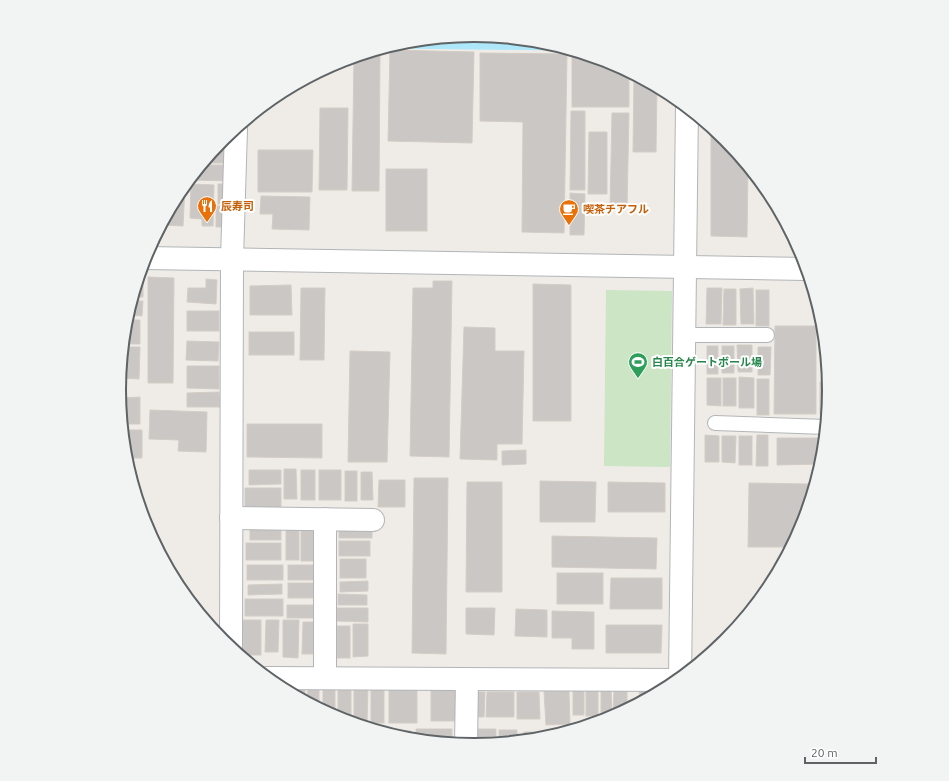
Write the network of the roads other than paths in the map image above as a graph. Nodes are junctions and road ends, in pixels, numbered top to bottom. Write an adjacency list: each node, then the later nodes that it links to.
1 (687, 114): 5 (street)
2 (236, 137): 4 (street)
3 (153, 258): 4 (street)
4 (232, 259): 5 (street); 11 (street)
5 (685, 268): 6 (street); 7 (street)
6 (801, 269)
7 (684, 335): 8 (lane); 15 (street)
8 (767, 335)
9 (715, 423): 10 (lane)
10 (821, 427)
11 (231, 518): 12 (street); 14 (street)
12 (325, 519): 13 (street); 17 (street)
13 (373, 520)
14 (231, 640)
15 (680, 672)
16 (278, 678): 17 (street)
17 (325, 678): 18 (street)
18 (466, 679): 19 (street); 20 (street)
19 (668, 680)
20 (466, 739)

